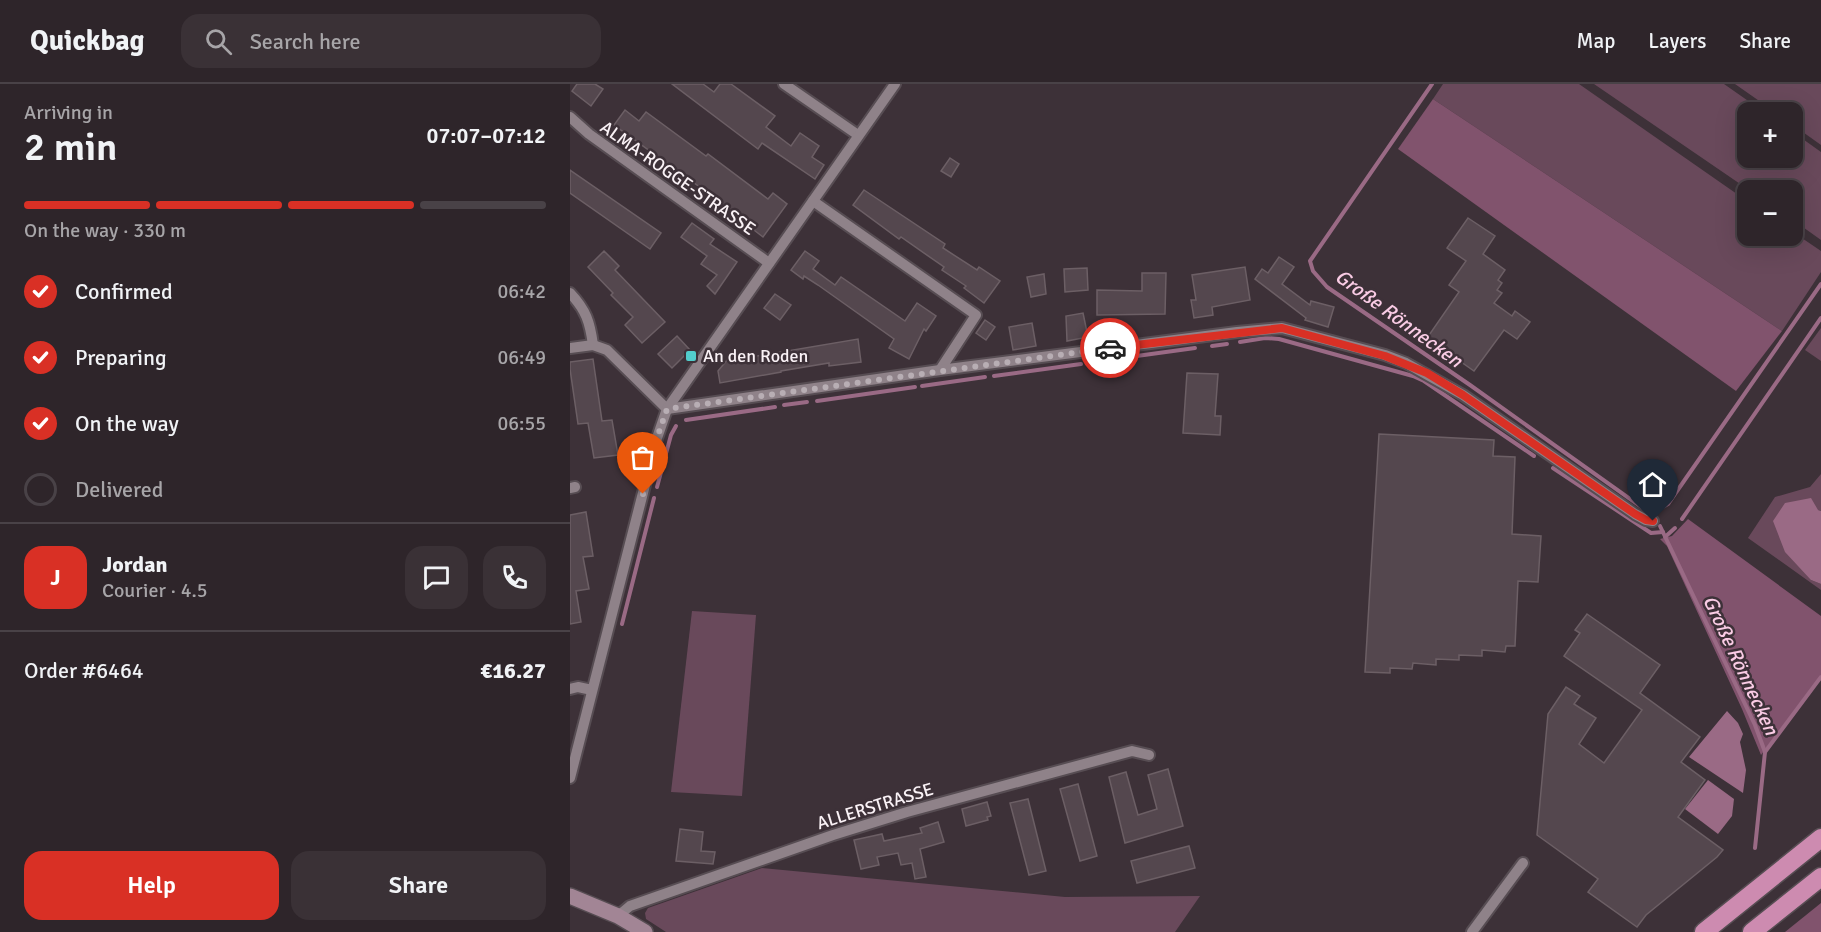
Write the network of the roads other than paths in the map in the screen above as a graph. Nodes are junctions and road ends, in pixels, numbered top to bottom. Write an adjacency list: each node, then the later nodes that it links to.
1 (784, 84): 4 (street)
2 (895, 84): 4 (street)
3 (570, 117): 6 (street, ALMA-ROGGE-STRASSE)
4 (858, 135): 5 (street)
5 (813, 201): 6 (street); 10 (street)
6 (769, 262): 11 (street)
7 (570, 293): 8 (street)
8 (593, 345): 9 (street); 11 (street)
9 (570, 348)
10 (940, 370): 11 (street); 12 (street)
11 (667, 409): 14 (street)
12 (1653, 521)
13 (570, 689): 14 (street)
14 (592, 690): 16 (street)
15 (1149, 755): 21 (street, ALLERSTRASSE)
16 (570, 778)
17 (1821, 838): 24 (highway)
18 (1523, 863): 23 (street)
19 (1821, 877): 25 (highway)
20 (570, 896): 21 (street)
21 (618, 916): 22 (street)
22 (645, 932)
23 (1472, 932)
24 (1704, 932)
25 (1752, 932)

